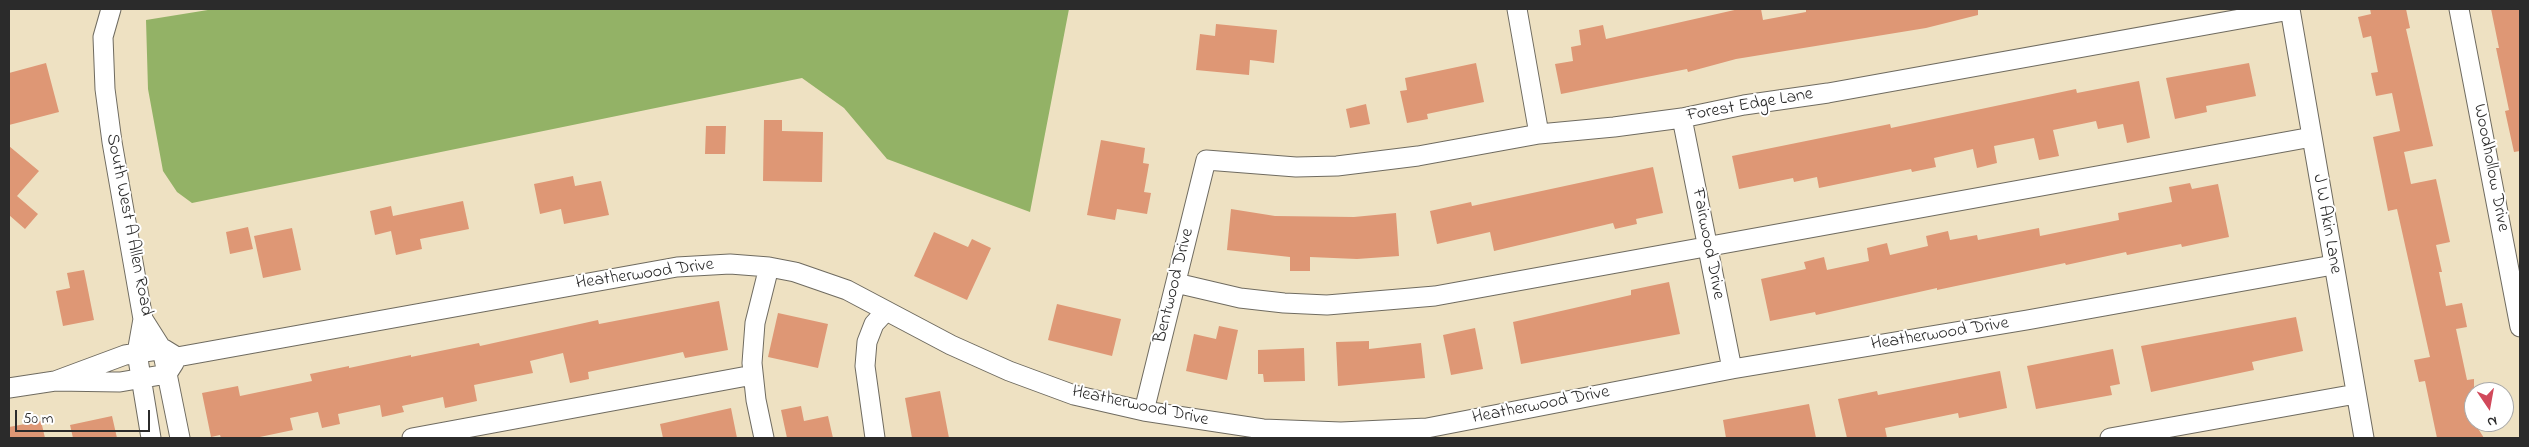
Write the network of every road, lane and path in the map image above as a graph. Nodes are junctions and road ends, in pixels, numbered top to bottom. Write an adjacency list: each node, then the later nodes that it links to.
1 (111, 9): 14 (street, South West A Allen Road)
2 (1517, 9): 6 (street)
3 (2459, 9): 15 (street, Woodhollow Drive)
4 (2290, 10): 5 (street, Forest Edge Lane); 7 (street, J W Akin Lane)
5 (1682, 118): 6 (street, Forest Edge Lane); 9 (street, Fairwood Drive)
6 (1538, 134): 8 (street, Forest Edge Lane)
7 (2312, 137): 9 (street); 10 (street, J W Akin Lane)
8 (1206, 160): 12 (street, Bentwood Drive)
9 (1708, 247): 12 (street); 18 (street, Fairwood Drive)
10 (2333, 265): 18 (street, Heatherwood Drive); 24 (street, J W Akin Lane)
11 (769, 267): 13 (street, Heatherwood Drive); 17 (street, Heatherwood Drive); 20 (street)
12 (1176, 283): 25 (street, Bentwood Drive)
13 (886, 312): 25 (street, Heatherwood Drive); 31 (street)
14 (143, 319): 16 (street); 17 (street, South West A Allen Road)
15 (2520, 327)
16 (137, 353): 17 (street, Heatherwood Drive); 21 (street); 22 (street, Heatherwood Drive)
17 (170, 353): 19 (street, South West A Allen Road)
18 (1732, 370): 26 (street, Heatherwood Drive)
19 (167, 374): 21 (street, Heatherwood Drive); 28 (street, South West A Allen Road)
20 (753, 375): 29 (street); 30 (street)
21 (141, 378): 22 (street, Heatherwood Drive); 27 (street)
22 (56, 381): 23 (street, Heatherwood Drive)
23 (9, 388)
24 (2356, 394): 32 (street); 33 (street, J W Akin Lane)
25 (1144, 411): 26 (street, Heatherwood Drive)
26 (1428, 433)
27 (151, 438)
28 (180, 438)
29 (412, 438)
30 (764, 438)
31 (875, 438)
32 (2110, 438)
33 (2364, 438)

